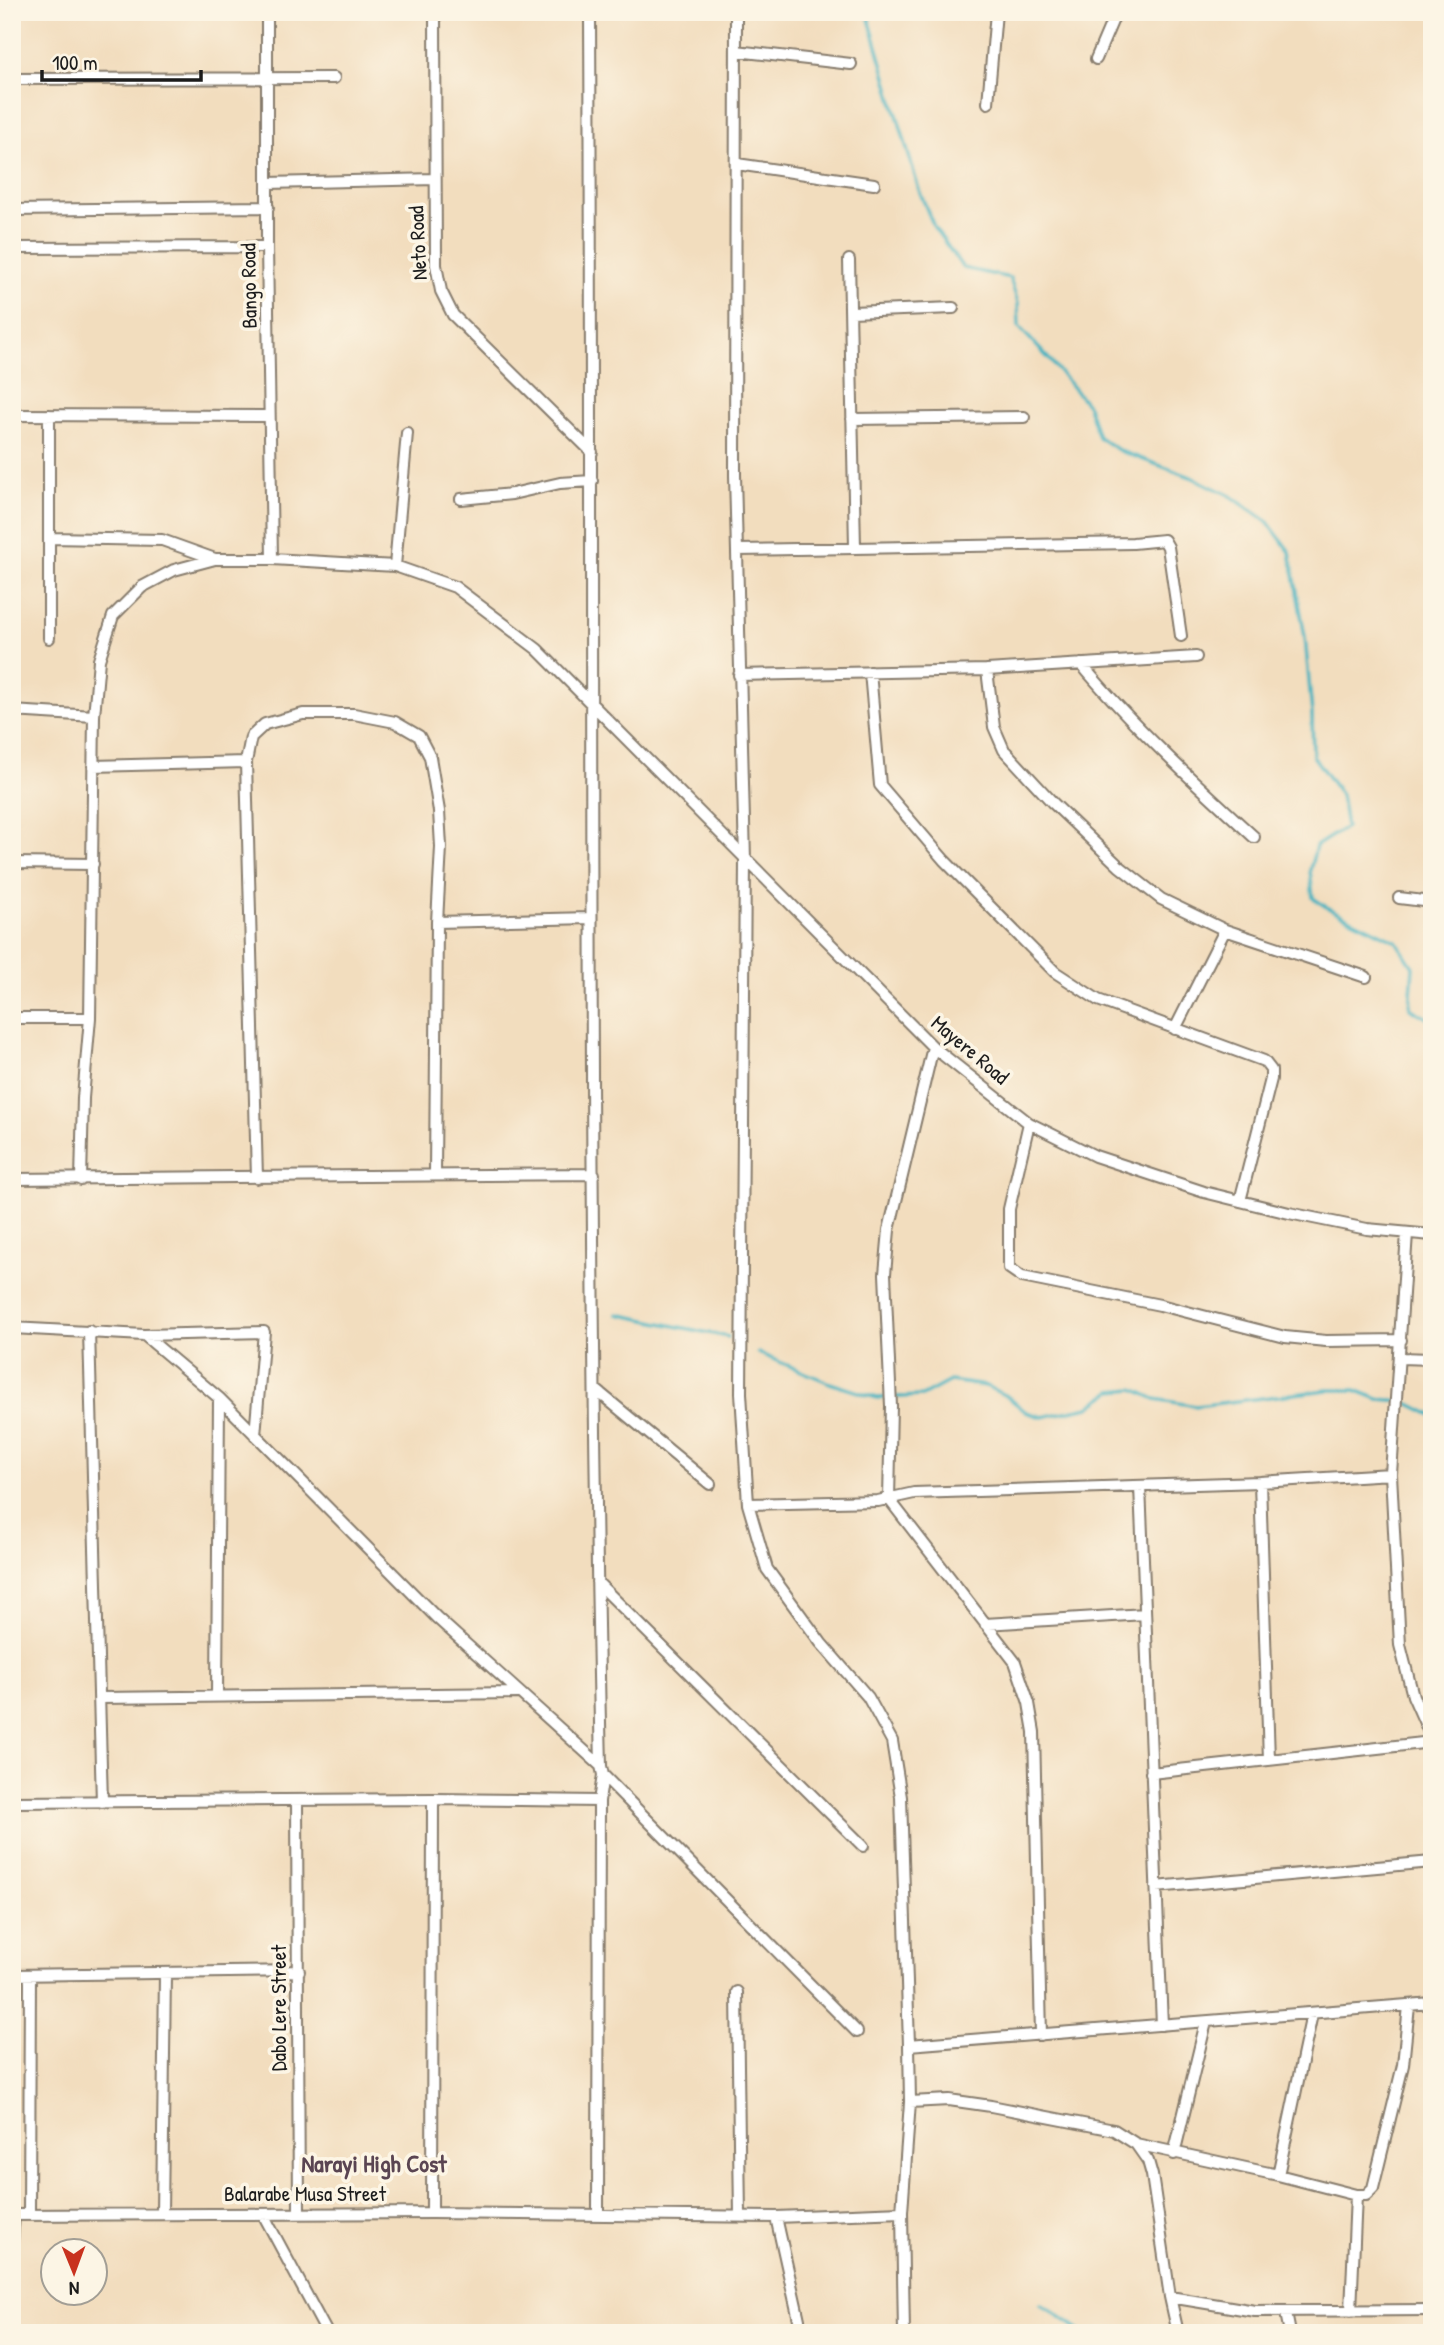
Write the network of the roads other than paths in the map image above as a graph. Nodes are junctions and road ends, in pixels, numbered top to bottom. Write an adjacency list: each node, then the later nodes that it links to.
1 (267, 12): 10 (street, Bango Road)
2 (435, 12): 15 (street, Neto Road)
3 (590, 12): 31 (street)
4 (736, 12): 7 (street)
5 (996, 12): 13 (street)
6 (1116, 12): 8 (street)
7 (736, 51): 9 (street); 14 (street)
8 (1096, 59)
9 (851, 64)
10 (269, 78): 11 (street); 12 (street); 16 (street, Bango Road)
11 (334, 78)
12 (12, 79)
13 (988, 103)
14 (737, 163): 17 (street); 36 (street)
15 (435, 179): 16 (street); 31 (street, Neto Road)
16 (268, 183): 18 (street, Bango Road)
17 (874, 184)
18 (268, 207): 19 (street); 20 (street, Bango Road)
19 (12, 210)
20 (267, 247): 21 (street); 27 (street, Bango Road)
21 (12, 248)
22 (849, 260): 24 (street)
23 (953, 308): 24 (street)
24 (851, 312): 29 (street)
25 (12, 415): 26 (street)
26 (49, 415): 27 (street); 34 (street)
27 (269, 416): 38 (street, Bango Road)
28 (1024, 417): 29 (street)
29 (852, 418): 35 (street)
30 (407, 433): 39 (street)
31 (592, 452): 32 (street)
32 (592, 481): 33 (street); 47 (street)
33 (461, 499)
34 (49, 538): 37 (street); 41 (street)
35 (855, 547): 36 (street); 40 (street)
36 (737, 550): 46 (street)
37 (215, 559): 38 (street, Mayere Road); 49 (street)
38 (272, 559): 39 (street, Mayere Road)
39 (395, 566): 47 (street, Mayere Road)
40 (1181, 636)
41 (49, 638)
42 (1196, 657): 43 (street)
43 (1080, 664): 44 (street); 52 (street)
44 (987, 670): 45 (street); 60 (street)
45 (870, 672): 46 (street); 64 (street)
46 (739, 675): 53 (street)
47 (592, 704): 53 (street, Mayere Road); 58 (street)
48 (12, 711): 49 (street)
49 (94, 716): 51 (street)
50 (246, 762): 51 (street); 59 (street); 69 (street)
51 (93, 766): 55 (street)
52 (1254, 836)
53 (745, 860): 65 (street, Mayere Road); 89 (street)
54 (12, 863): 55 (street)
55 (93, 864): 63 (street)
56 (1399, 898): 57 (street)
57 (1432, 902)
58 (590, 918): 59 (street); 67 (street)
59 (437, 922): 68 (street)
60 (1225, 930): 61 (street); 64 (street)
61 (1366, 977)
62 (12, 1018): 63 (street)
63 (90, 1018): 71 (street)
64 (1175, 1029): 72 (street)
65 (933, 1047): 66 (street, Mayere Road); 88 (street)
66 (1029, 1123): 72 (street, Mayere Road); 78 (street)
67 (594, 1174): 68 (street); 81 (street)
68 (435, 1175): 69 (street)
69 (257, 1178): 71 (street)
70 (12, 1180): 71 (street)
71 (81, 1180)
72 (1240, 1201): 73 (street, Mayere Road)
73 (1407, 1233): 74 (street, Mayere Road); 78 (street)
74 (1432, 1235)
75 (12, 1328): 76 (street)
76 (89, 1331): 77 (street); 95 (street)
77 (144, 1335): 82 (street); 83 (street)
78 (1401, 1340): 79 (street)
79 (1399, 1358): 80 (street); 84 (street)
80 (1432, 1359)
81 (595, 1389): 86 (street); 90 (street)
82 (219, 1398): 83 (street); 94 (street)
83 (255, 1435): 93 (street)
84 (1391, 1474): 85 (street); 96 (street)
85 (1260, 1482): 87 (street); 97 (street)
86 (710, 1484)
87 (1140, 1486): 88 (street); 91 (street)
88 (888, 1499): 89 (street); 92 (street)
89 (748, 1504): 120 (street)
90 (597, 1581): 98 (street); 105 (street)
91 (1145, 1614): 92 (street); 99 (street)
92 (985, 1624): 119 (street)
93 (518, 1693): 94 (street); 98 (street)
94 (217, 1697): 95 (street)
95 (100, 1698): 104 (street)
96 (1432, 1740): 97 (street)
97 (1269, 1760): 99 (street)
98 (602, 1770): 102 (street); 118 (street)
99 (1151, 1773): 107 (street)
100 (433, 1799): 101 (street); 102 (street); 128 (street)
101 (297, 1801): 104 (street); 108 (street, Dabo Lere Street)
102 (600, 1801): 129 (street)
103 (12, 1802): 104 (street)
104 (102, 1802)
105 (863, 1846)
106 (1432, 1862): 107 (street)
107 (1156, 1887): 117 (street)
108 (299, 1971): 109 (street); 132 (street, Dabo Lere Street)
109 (165, 1974): 111 (street); 130 (street)
110 (12, 1975): 111 (street)
111 (30, 1976): 134 (street)
112 (737, 1992): 135 (street)
113 (1432, 2003): 114 (street)
114 (1409, 2006): 115 (street); 126 (street)
115 (1312, 2014): 116 (street); 125 (street)
116 (1206, 2022): 117 (street); 123 (street)
117 (1161, 2025): 119 (street)
118 (857, 2032)
119 (1041, 2035): 120 (street)
120 (909, 2045): 121 (street)
121 (909, 2102): 122 (street); 127 (street)
122 (1136, 2144): 123 (street); 124 (street)
123 (1170, 2153): 124 (street); 125 (street)
124 (1149, 2161): 138 (street)
125 (1278, 2175): 126 (street)
126 (1356, 2196): 140 (street)
127 (902, 2212): 136 (street, Balarabe Musa Street); 144 (street)
128 (432, 2213): 129 (street, Balarabe Musa Street); 132 (street, Balarabe Musa Street)
129 (598, 2213): 135 (street, Balarabe Musa Street)
130 (162, 2214): 131 (street, Balarabe Musa Street); 134 (street, Balarabe Musa Street)
131 (263, 2214): 132 (street, Balarabe Musa Street); 142 (street)
132 (299, 2214)
133 (13, 2215): 134 (street, Balarabe Musa Street); 137 (street)
134 (29, 2215)
135 (740, 2216): 136 (street, Balarabe Musa Street)
136 (776, 2217): 143 (street)
137 (12, 2242)
138 (1170, 2297): 141 (street); 147 (street)
139 (1432, 2310): 140 (street)
140 (1351, 2311): 141 (street)
141 (1286, 2313): 148 (street)
142 (327, 2333)
143 (802, 2333)
144 (904, 2333)
145 (996, 2333): 146 (street)
146 (1008, 2333)
147 (1178, 2333)
148 (1290, 2333)

